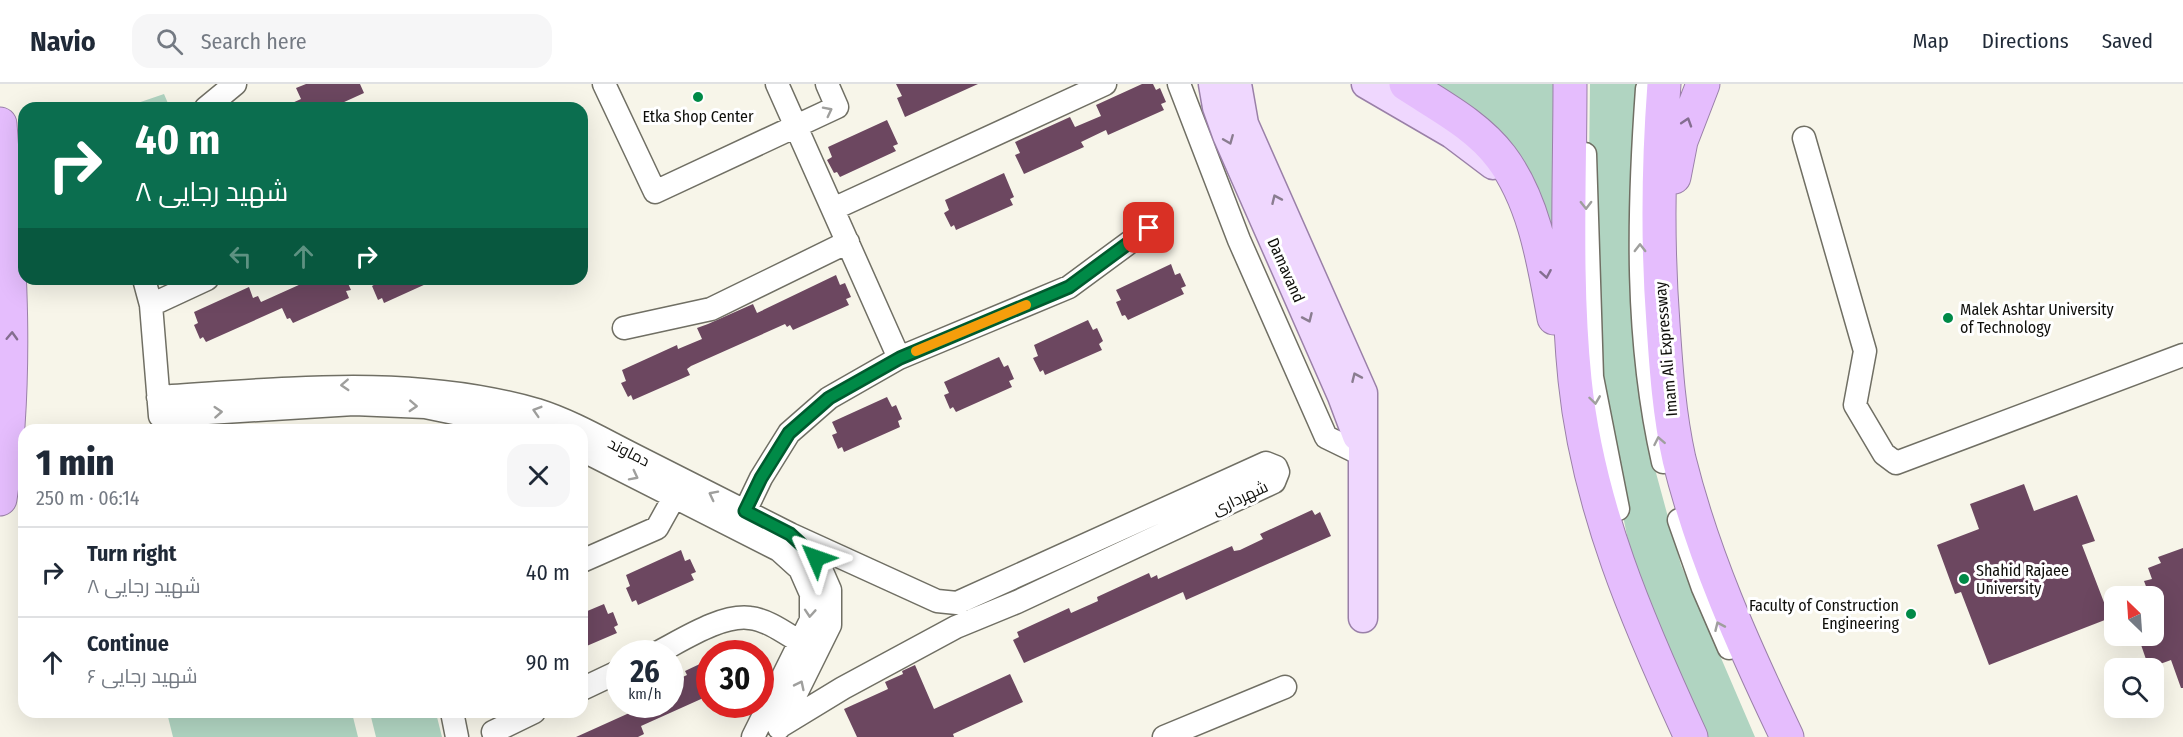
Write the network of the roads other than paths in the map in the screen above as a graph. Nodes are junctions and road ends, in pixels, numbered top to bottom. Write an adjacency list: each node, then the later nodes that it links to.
1 (235, 84): 16 (street)
2 (604, 84): 18 (street)
3 (777, 84): 18 (street)
4 (827, 84): 18 (street, one-way to 4)
5 (1105, 84): 21 (street)
6 (1179, 84): 37 (street)
7 (1214, 84): 37 (main road, Damavand, one-way to 37)
8 (1237, 84): 37 (main road, Damavand, one-way to 8)
9 (1366, 84): 20 (main road)
10 (1406, 84): 20 (highway)
11 (1570, 84): 31 (highway)
12 (1586, 84): 61 (street, one-way to 61)
13 (1648, 84): 62 (street, one-way to 13)
14 (1664, 84): 24 (highway, Imam Ali Expressway)
15 (1702, 84): 24 (highway, one-way to 15)
16 (213, 102)
17 (0, 124): 39 (highway, one-way to 17)
18 (796, 126): 21 (street)
19 (1804, 138): 29 (street)
20 (1522, 196): 31 (highway, one-way to 31)
21 (833, 209): 23 (street)
22 (1149, 228): 30 (street)
23 (848, 242): 28 (street); 30 (street)
24 (1659, 262): 63 (highway, Imam Ali Expressway)
25 (146, 285): 27 (street)
26 (194, 285): 27 (street)
27 (151, 304): 32 (street)
28 (624, 328)
29 (2183, 355)
30 (900, 358): 40 (street)
31 (1575, 382): 60 (highway)
32 (159, 407): 33 (street, one-way to 33); 34 (street, دماوند, one-way to 32)
33 (490, 424)
34 (572, 424)
35 (588, 433): 38 (street, دماوند, one-way to 35)
36 (588, 452): 38 (street, دماوند, one-way to 38)
37 (1363, 455): 46 (main road, Damavand)
38 (679, 488): 40 (street, دماوند); 42 (street)
39 (0, 499)
40 (741, 520): 41 (street, دماوند); 49 (street, دماوند, one-way to 49)
41 (790, 534): 45 (street); 56 (street, دماوند, one-way to 41)
42 (588, 558)
43 (1008, 581): 44 (street); 44 (street, شهرداری); 45 (street, شهرداری)
44 (1017, 602): 47 (street, شهرداری)
45 (947, 603): 47 (street)
46 (1363, 618)
47 (956, 627): 56 (street, شهرداری)
48 (683, 640): 49 (street)
49 (800, 642): 58 (street, دماوند)
50 (606, 678): 51 (street)
51 (588, 686)
52 (1285, 687): 59 (street)
53 (453, 718): 57 (street)
54 (522, 718): 55 (street)
55 (493, 732)
56 (777, 732)
57 (457, 737)
58 (753, 737)
59 (1164, 737)
60 (1691, 737)
61 (1708, 737)
62 (1769, 737)
63 (1787, 737)

